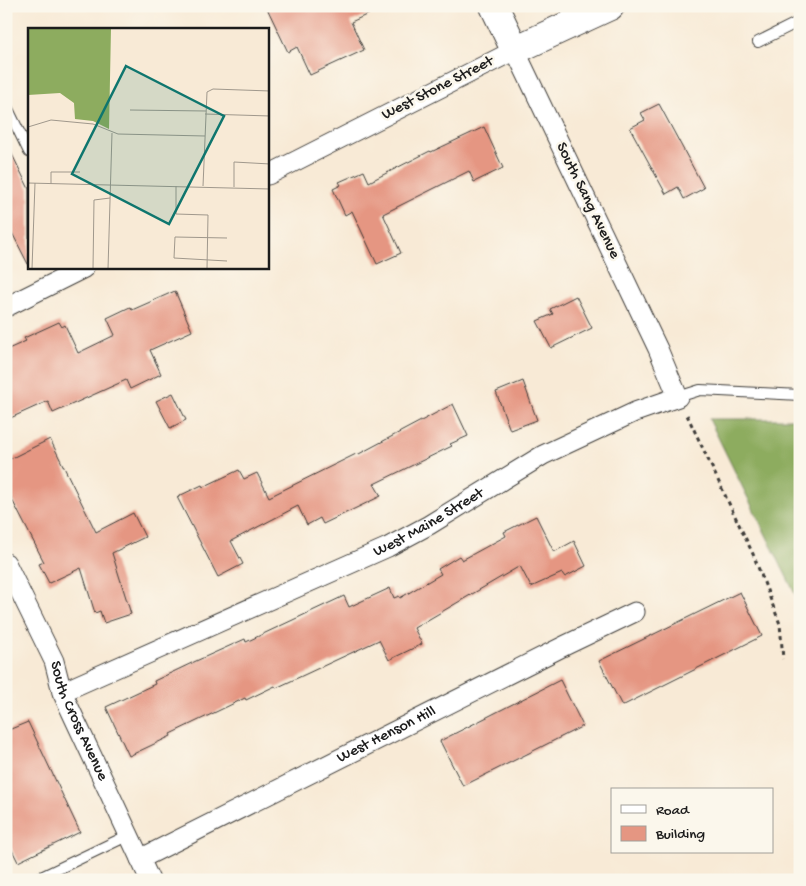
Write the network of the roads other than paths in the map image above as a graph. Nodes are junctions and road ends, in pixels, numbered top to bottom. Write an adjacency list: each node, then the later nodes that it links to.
1 (494, 6): 5 (street, South Sang Avenue)
2 (610, 6): 5 (street, West Stone Street)
3 (800, 21): 4 (lane)
4 (758, 42)
5 (515, 50): 8 (street, West Stone Street); 12 (street, South Sang Avenue)
6 (6, 105): 7 (lane)
7 (28, 150)
8 (269, 174)
9 (82, 269): 10 (street)
10 (6, 307)
11 (800, 395): 12 (lane, West Maine Street)
12 (678, 397): 15 (street, West Maine Street)
13 (6, 563): 15 (street, South Cross Avenue)
14 (635, 612): 17 (street, West Henson Hill)
15 (62, 692): 16 (street, South Cross Avenue)
16 (129, 835): 17 (street, South Cross Avenue); 18 (lane)
17 (140, 859): 19 (street, South Cross Avenue)
18 (35, 880)
19 (150, 880)

